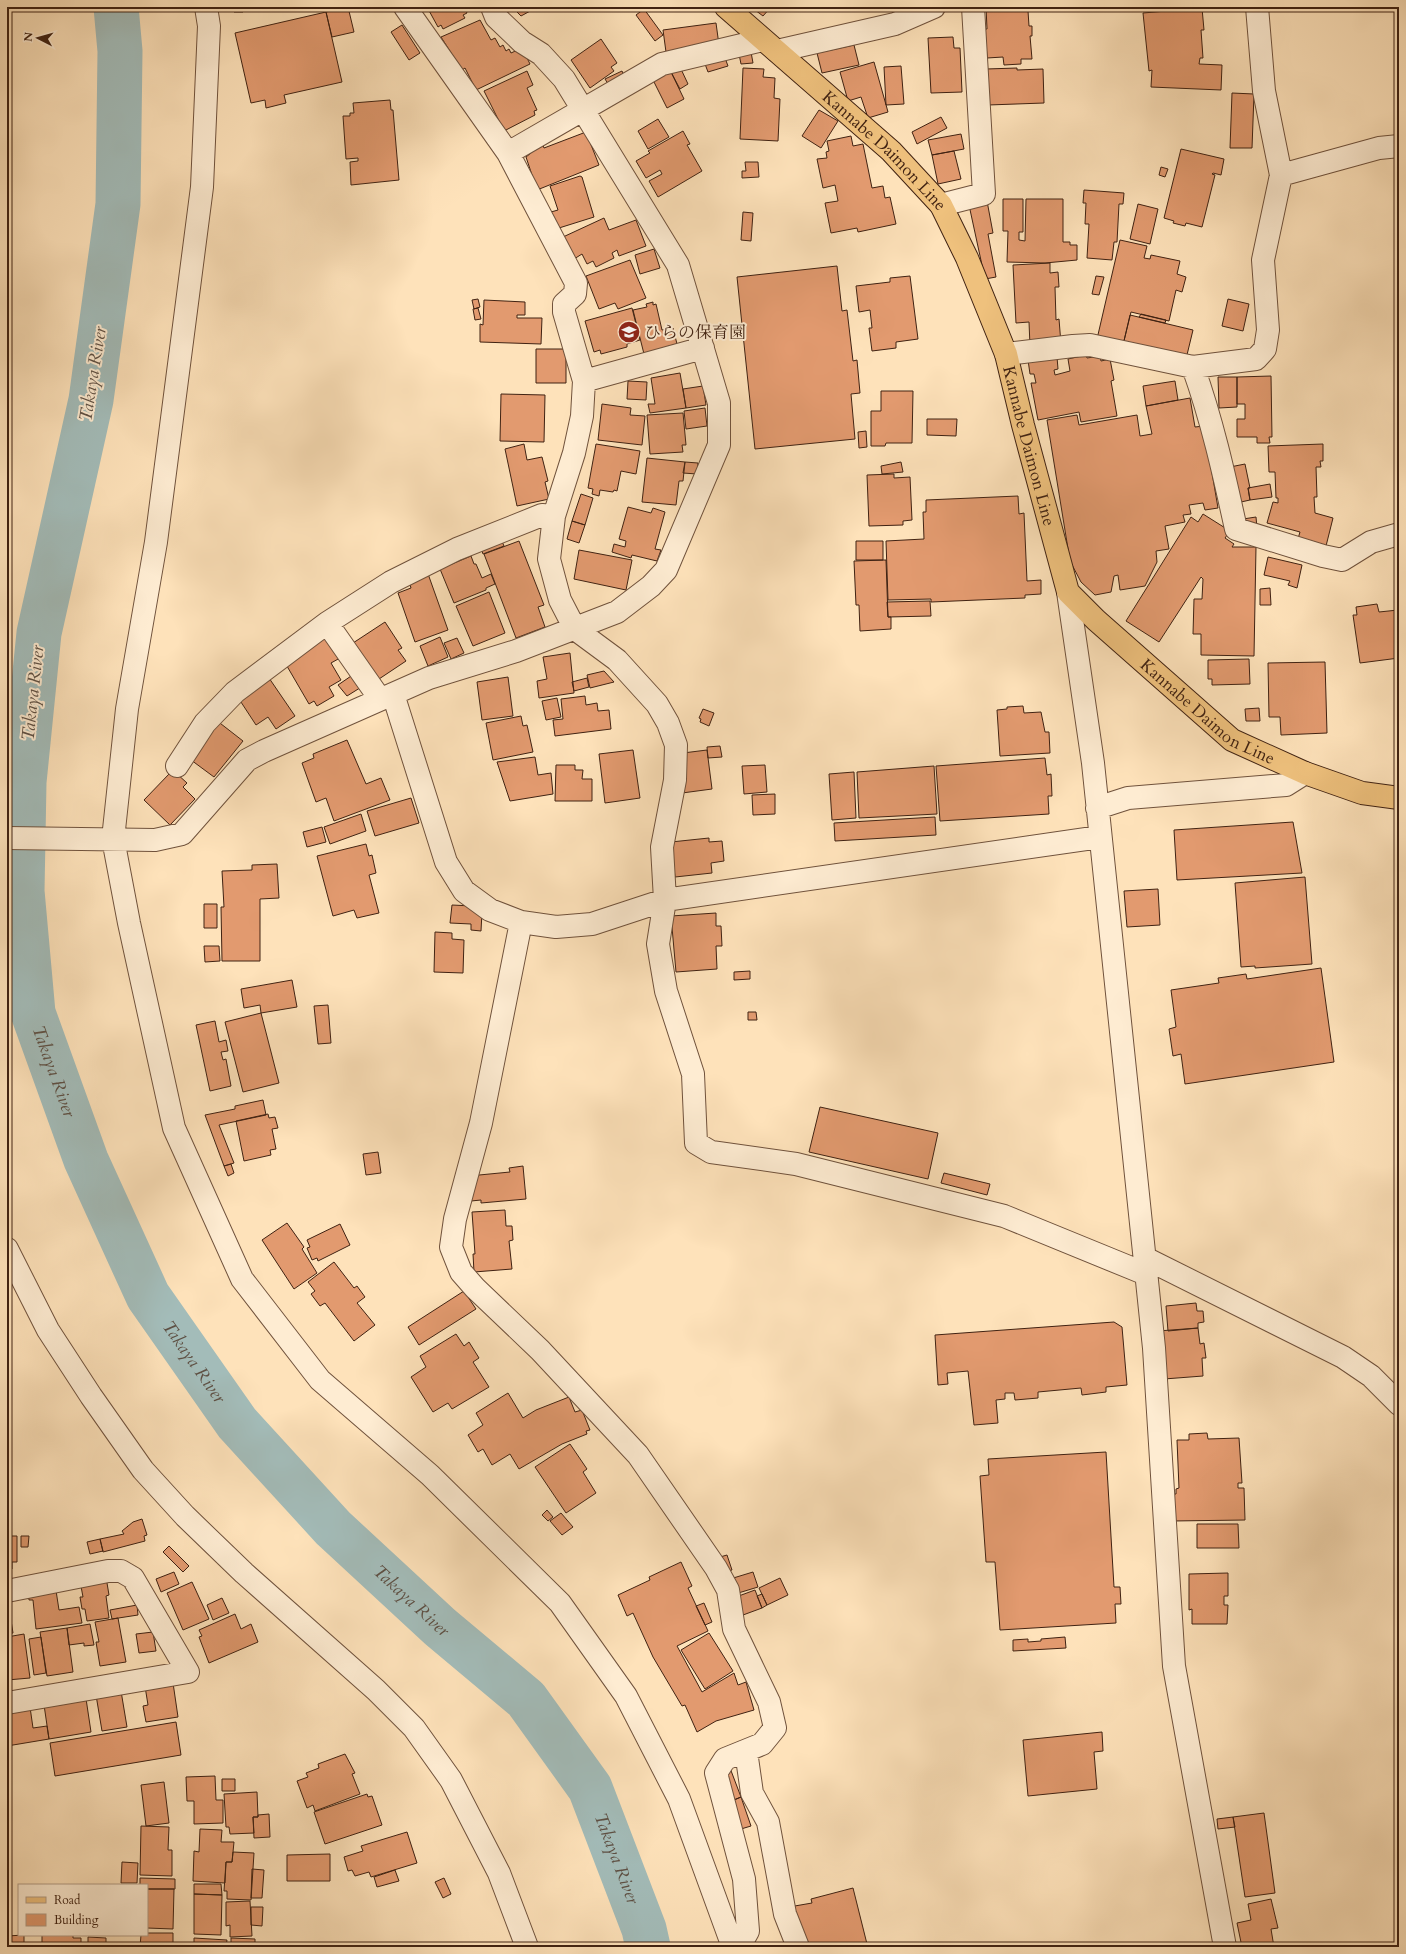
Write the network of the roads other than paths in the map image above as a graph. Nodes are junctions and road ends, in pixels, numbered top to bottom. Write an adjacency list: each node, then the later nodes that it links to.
1 (206, 7): 30 (street)
2 (405, 7): 11 (street)
3 (492, 7): 9 (street)
4 (726, 7): 8 (main road, Kannabe Daimon Line)
5 (934, 7): 8 (street)
6 (973, 7): 13 (street)
7 (1257, 7): 12 (street)
8 (770, 46): 9 (street); 13 (main road, Kannabe Daimon Line)
9 (584, 110): 11 (street); 14 (street)
10 (1399, 146): 12 (street)
11 (508, 153): 17 (street)
12 (1281, 175): 16 (street)
13 (942, 205): 15 (main road, Kannabe Daimon Line)
14 (703, 348): 17 (street); 22 (street)
15 (1006, 354): 16 (street); 20 (main road, Kannabe Daimon Line)
16 (1193, 367): 19 (street)
17 (584, 381): 18 (street)
18 (554, 516): 21 (street); 22 (street)
19 (1399, 534)
20 (1068, 592): 25 (main road, Kannabe Daimon Line); 27 (street)
21 (327, 623): 23 (street); 24 (street)
22 (575, 629): 23 (street); 31 (street)
23 (387, 697): 30 (street); 32 (street)
24 (177, 766)
25 (1305, 773): 26 (main road, Kannabe Daimon Line); 27 (street)
26 (1399, 798)
27 (1097, 808): 28 (street)
28 (1100, 837): 31 (street); 34 (street)
29 (7, 838): 30 (street)
30 (107, 839): 40 (street)
31 (665, 900): 32 (street); 34 (street)
32 (521, 922): 38 (street)
33 (7, 1248): 39 (street)
34 (1146, 1266): 35 (street); 43 (street)
35 (1399, 1404)
36 (7, 1591): 37 (street)
37 (7, 1703)
38 (746, 1751): 41 (street); 42 (street)
39 (527, 1947)
40 (733, 1947)
41 (739, 1947)
42 (798, 1947)
43 (1225, 1947)

